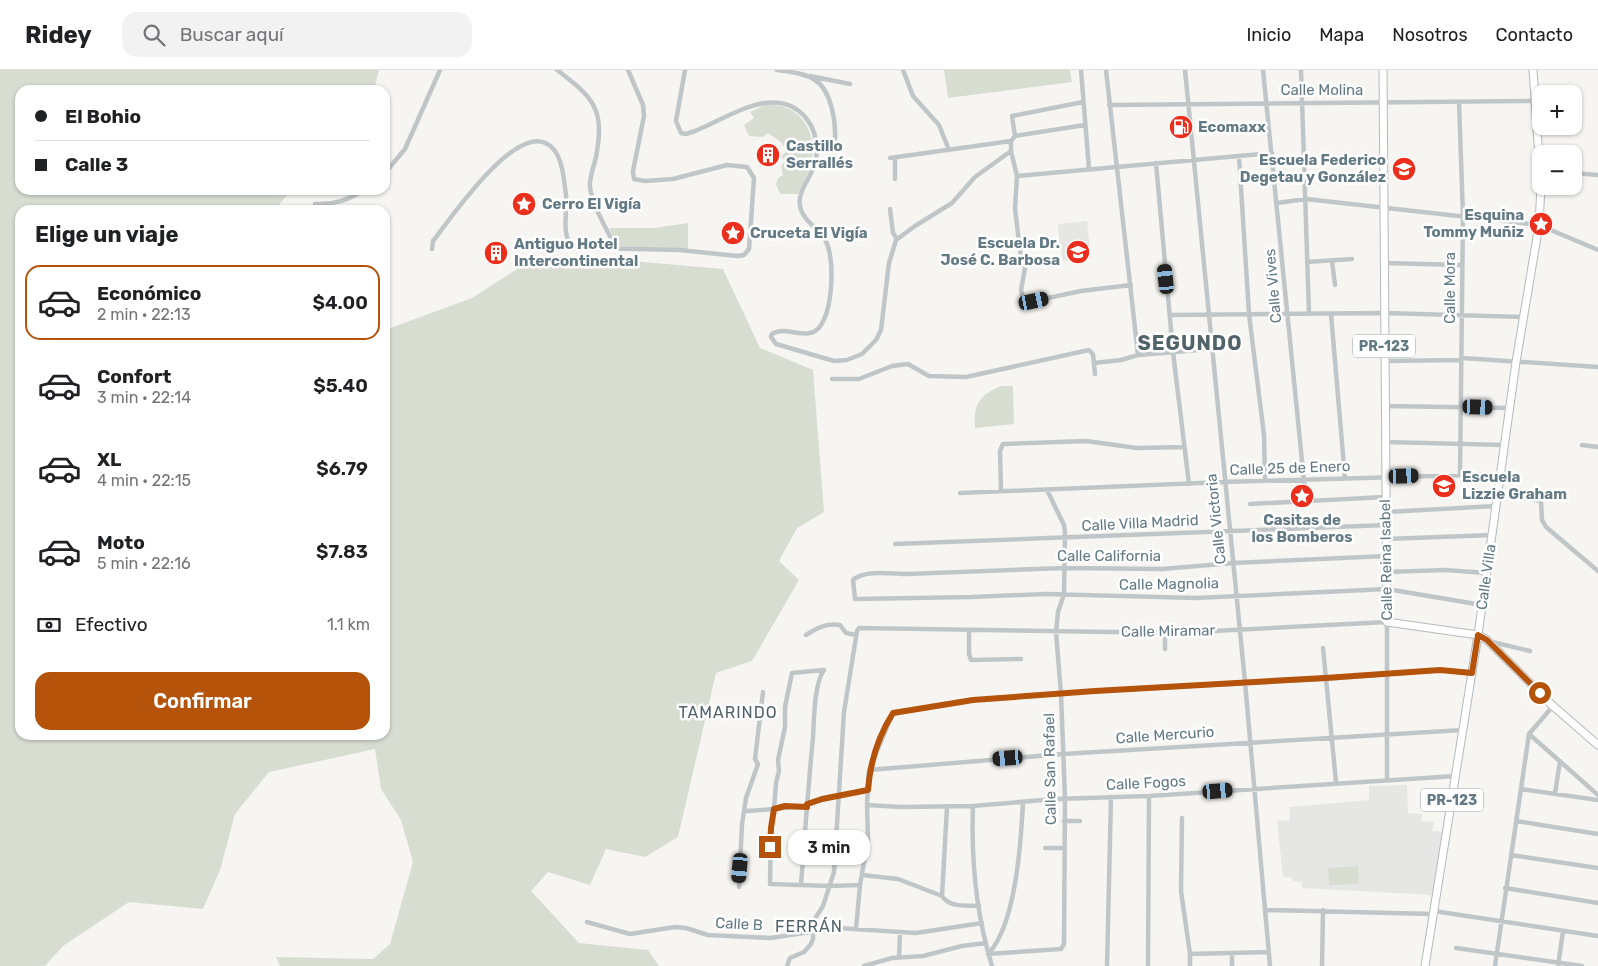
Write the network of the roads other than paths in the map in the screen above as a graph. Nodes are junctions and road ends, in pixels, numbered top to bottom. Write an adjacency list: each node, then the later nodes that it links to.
1 (440, 70): 35 (street)
2 (557, 70): 52 (street)
3 (628, 70): 52 (street)
4 (684, 70): 51 (street)
5 (776, 70): 14 (street)
6 (903, 70): 29 (street)
7 (1081, 70): 17 (street)
8 (1106, 70): 24 (street)
9 (1185, 70): 21 (street, Calle Victoria)
10 (1263, 70): 22 (street, Calle Vives)
11 (1301, 70): 23 (street)
12 (1382, 70): 18 (main road, Calle Reina Isabel / PR-123)
13 (1533, 70): 16 (main road, Calle Villa / PR-123)
14 (806, 76): 15 (street); 27 (street)
15 (850, 84)
16 (1534, 85)
17 (1083, 102): 25 (street); 26 (street)
18 (1383, 102): 19 (street, Calle Molina); 23 (street, Calle Molina); 47 (main road, Calle Reina Isabel / PR-123)
19 (1459, 102): 20 (street, Calle Molina); 49 (street, Calle Mora)
20 (1532, 102)
21 (1188, 103): 22 (street, Calle Molina); 24 (street, Calle Molina); 33 (street, Calle Victoria)
22 (1266, 103): 23 (street, Calle Molina); 31 (street, Calle Vives)
23 (1302, 103): 44 (street)
24 (1109, 105): 36 (street)
25 (1085, 125): 26 (street); 37 (street)
26 (1016, 136): 28 (street)
27 (836, 139)
28 (1011, 141): 29 (street); 30 (street)
29 (949, 150): 41 (street)
30 (1011, 151): 40 (street); 51 (street)
31 (1272, 153): 32 (street); 45 (street, Calle Vives)
32 (1239, 156): 33 (street); 64 (street)
33 (1193, 160): 34 (street); 63 (street, Calle Victoria)
34 (1156, 163): 36 (street); 68 (street)
35 (390, 167)
36 (1118, 167): 37 (street); 60 (street)
37 (1089, 169): 40 (street)
38 (1582, 173): 39 (street)
39 (1598, 174)
40 (1017, 176): 60 (street)
41 (895, 179)
42 (356, 195): 46 (street)
43 (1541, 195): 50 (main road, Calle Villa / PR-123)
44 (1306, 199): 45 (street); 47 (street); 57 (street)
45 (1277, 203): 65 (street, Calle Vives)
46 (314, 204)
47 (1383, 207): 49 (street); 58 (main road, Calle Reina Isabel / PR-123)
48 (890, 209): 51 (street)
49 (1463, 216): 50 (street); 59 (street, Calle Mora)
50 (1539, 225): 54 (street); 70 (main road, Calle Villa / PR-123)
51 (898, 239)
52 (616, 248): 53 (street)
53 (432, 250)
54 (1598, 250)
55 (1352, 260): 56 (street)
56 (1332, 261): 57 (street); 61 (street)
57 (1307, 262): 66 (street)
58 (1384, 263): 59 (street); 62 (main road, Calle Reina Isabel / PR-123)
59 (1462, 265): 69 (street, Calle Mora)
60 (1131, 285): 75 (street)
61 (1335, 285)
62 (1384, 313): 67 (street); 69 (street); 72 (main road, Calle Reina Isabel / PR-123)
63 (1208, 314): 64 (street); 68 (street); 73 (street, Calle Victoria)
64 (1249, 314): 65 (street); 97 (street)
65 (1287, 314): 66 (street); 96 (street, Calle Vives)
66 (1309, 314): 67 (street)
67 (1331, 314): 95 (street)
68 (1170, 315): 74 (street)
69 (1462, 315): 70 (street); 76 (street, Calle Mora)
70 (1523, 317): 78 (main road, Calle Villa / PR-123)
71 (1367, 343): 72 (street)
72 (1384, 343): 77 (main road, Calle Reina Isabel / PR-123)
73 (1211, 349): 74 (street); 98 (street, Calle Victoria)
74 (1173, 352): 75 (street); 90 (street)
75 (1138, 355): 79 (street)
76 (1461, 359): 77 (street); 78 (street); 84 (street, Calle Mora)
77 (1384, 361): 83 (main road, Calle Reina Isabel / PR-123)
78 (1516, 362): 80 (street); 85 (main road, Calle Villa / PR-123)
79 (1094, 363): 81 (street); 82 (street)
80 (1598, 367)
81 (1095, 374)
82 (832, 379)
83 (1384, 406): 84 (street); 86 (main road, Calle Reina Isabel / PR-123)
84 (1461, 406): 85 (street); 87 (street, Calle Mora)
85 (1511, 408): 88 (main road, Calle Villa / PR-123)
86 (1385, 442): 87 (street); 94 (main road, Calle Reina Isabel / PR-123)
87 (1460, 443): 88 (street); 92 (street, Calle Mora)
88 (1505, 445): 93 (main road, Calle Villa / PR-123)
89 (1582, 445): 91 (street)
90 (1184, 446): 99 (street); 101 (street)
91 (1598, 447)
92 (1460, 474): 93 (street, Calle 25 de Enero); 94 (street, Calle 25 de Enero)
93 (1501, 474): 103 (main road, Calle Villa / PR-123)
94 (1385, 477): 95 (street, Calle 25 de Enero); 104 (main road, Calle Reina Isabel / PR-123)
95 (1345, 478): 96 (street, Calle 25 de Enero)
96 (1306, 480): 97 (street, Calle 25 de Enero); 105 (street, Calle Vives)
97 (1265, 481): 98 (street, Calle 25 de Enero)
98 (1224, 482): 99 (street, Calle 25 de Enero); 110 (street, Calle Victoria)
99 (1189, 484): 100 (street, Calle 25 de Enero)
100 (1047, 490): 101 (street, Calle 25 de Enero); 112 (street, Calle San Rafael)
101 (1001, 491): 102 (street, Calle 25 de Enero)
102 (960, 493)
103 (1498, 494): 107 (main road, Calle Villa / PR-123); 118 (street)
104 (1385, 497): 105 (street); 108 (main road, Calle Reina Isabel / PR-123)
105 (1306, 501): 106 (street)
106 (1250, 504)
107 (1496, 506): 108 (street); 111 (main road, Calle Villa / PR-123)
108 (1386, 512): 109 (main road, Calle Reina Isabel / PR-123)
109 (1386, 525): 110 (street, Calle Villa Madrid); 113 (main road, Calle Reina Isabel / PR-123)
110 (1230, 530): 112 (street, Calle Villa Madrid); 116 (street, Calle Victoria)
111 (1492, 535): 113 (street); 120 (main road, Calle Villa / PR-123)
112 (1066, 539): 114 (street, Calle Villa Madrid); 117 (street, Calle San Rafael)
113 (1386, 539): 115 (main road, Calle Reina Isabel / PR-123)
114 (894, 544)
115 (1386, 556): 116 (street, Calle California); 119 (main road, Calle Reina Isabel / PR-123)
116 (1233, 563): 117 (street, Calle California); 123 (street, Calle Victoria)
117 (1065, 568): 122 (street, Calle San Rafael); 124 (street, Calle California)
118 (1598, 571)
119 (1387, 572): 120 (street); 121 (main road, Calle Reina Isabel / PR-123)
120 (1486, 572): 125 (main road, Calle Villa / PR-123)
121 (1387, 589): 123 (street, Calle Magnolia); 125 (street, Calle Magnolia); 126 (main road, Calle Reina Isabel / PR-123)
122 (1064, 594): 123 (street, Calle Magnolia); 124 (street, Calle Magnolia); 129 (street, Calle San Rafael)
123 (1236, 595): 127 (street, Calle Victoria)
124 (856, 599)
125 (1482, 605): 132 (main road, Calle Villa / PR-123)
126 (1387, 622): 127 (street, Calle Miramar); 132 (main road, Calle Miramar); 139 (street, Calle Reina Isabel)
127 (1240, 628): 130 (street, Calle Miramar); 142 (street, Calle Victoria)
128 (969, 630): 129 (street, Calle Miramar); 133 (street, Calle Miramar); 138 (street)
129 (1056, 632): 130 (street, Calle Miramar); 144 (street, Calle San Rafael)
130 (1165, 633): 136 (street)
131 (806, 635): 133 (street)
132 (1478, 635): 134 (main road); 140 (main road, Calle Villa / PR-123)
133 (856, 636): 163 (street)
134 (1487, 640): 137 (street); 145 (main road)
135 (1323, 648): 141 (street)
136 (1165, 649)
137 (1530, 651)
138 (1021, 659)
139 (1386, 673): 140 (street); 141 (street); 148 (street, Calle Reina Isabel)
140 (1472, 673): 146 (main road, Calle Villa / PR-123)
141 (1325, 678): 142 (street); 149 (street)
142 (1245, 682): 144 (street); 150 (street, Calle Victoria)
143 (763, 692): 174 (street)
144 (1061, 694): 152 (street, Calle San Rafael); 154 (street)
145 (1553, 706): 147 (street); 151 (main road)
146 (1463, 730): 148 (street, Calle Mercurio); 155 (main road, Calle Villa / PR-123)
147 (1529, 734): 153 (street); 159 (street)
148 (1386, 735): 149 (street, Calle Mercurio); 156 (street, Calle Reina Isabel)
149 (1332, 738): 150 (street, Calle Mercurio); 157 (street)
150 (1250, 742): 152 (street, Calle Mercurio); 158 (street, Calle Victoria)
151 (1598, 745)
152 (1063, 754): 154 (street, Calle Mercurio); 166 (street, Calle San Rafael)
153 (1560, 761): 161 (street); 162 (street)
154 (870, 770): 160 (street)
155 (1456, 776): 156 (street, Calle Fogos); 195 (main road, Calle Villa / PR-123)
156 (1387, 779): 157 (street, Calle Fogos)
157 (1336, 782): 158 (street, Calle Fogos)
158 (1254, 788): 164 (street, Calle Fogos); 193 (street, Calle Victoria)
159 (1521, 789): 161 (street); 178 (street)
160 (868, 790): 163 (street); 169 (street)
161 (1555, 794): 167 (street)
162 (1598, 795)
163 (838, 796): 170 (street); 187 (street)
164 (1148, 796): 165 (street, Calle Fogos); 218 (street)
165 (1111, 797): 166 (street, Calle Fogos); 217 (street)
166 (1065, 799): 168 (street, Calle Fogos); 176 (street, Calle San Rafael)
167 (1598, 800)
168 (1023, 802): 171 (street, Calle Fogos); 207 (street)
169 (867, 805): 172 (street, Calle Fogos); 184 (street)
170 (807, 806): 173 (street); 173 (street); 185 (street)
171 (974, 806): 172 (street, Calle Fogos); 192 (street)
172 (947, 807): 190 (street)
173 (774, 809): 174 (street); 185 (street)
174 (744, 811): 188 (street)
175 (1182, 818): 208 (street)
176 (1064, 821): 177 (street); 181 (street, Calle San Rafael)
177 (1080, 821)
178 (1516, 821): 179 (street); 182 (street)
179 (1598, 834)
180 (1046, 848): 181 (street)
181 (1064, 848): 207 (street, Calle San Rafael)
182 (1511, 855): 183 (street); 189 (street)
183 (1598, 868)
184 (862, 875): 186 (street); 190 (street)
185 (801, 884): 187 (street)
186 (860, 885): 187 (street); 199 (street)
187 (829, 886): 200 (street)
188 (739, 887)
189 (1506, 888): 191 (street); 196 (street)
190 (942, 896): 192 (street)
191 (1598, 903)
192 (979, 908): 198 (street)
193 (1266, 910): 194 (street); 206 (street, Calle Victoria)
194 (1323, 910): 195 (street); 222 (street)
195 (1434, 913): 196 (street); 223 (main road, Calle Villa / PR-123)
196 (1500, 921): 201 (street); 210 (street)
197 (587, 922): 200 (street, Calle B)
198 (982, 923): 202 (street, Calle B); 204 (street)
199 (856, 930): 200 (street, Calle B); 202 (street, Calle B)
200 (814, 931): 214 (street)
201 (1563, 931): 203 (street); 213 (street)
202 (900, 933): 211 (street)
203 (1598, 936)
204 (986, 943): 207 (street); 211 (street)
205 (1456, 948): 210 (street)
206 (1269, 952): 209 (street); 221 (street, Calle Victoria)
207 (988, 954): 216 (street)
208 (1190, 954): 209 (street); 219 (street)
209 (1232, 954): 220 (street)
210 (1496, 954): 212 (street); 224 (street)
211 (899, 958): 215 (street)
212 (1526, 959): 213 (street); 225 (street)
213 (1559, 964): 226 (street)
214 (787, 966)
215 (864, 966)
216 (992, 966)
217 (1106, 966)
218 (1148, 966)
219 (1190, 966)
220 (1232, 966)
221 (1270, 966)
222 (1322, 966)
223 (1425, 966)
224 (1494, 966)
225 (1525, 966)
226 (1582, 966)

